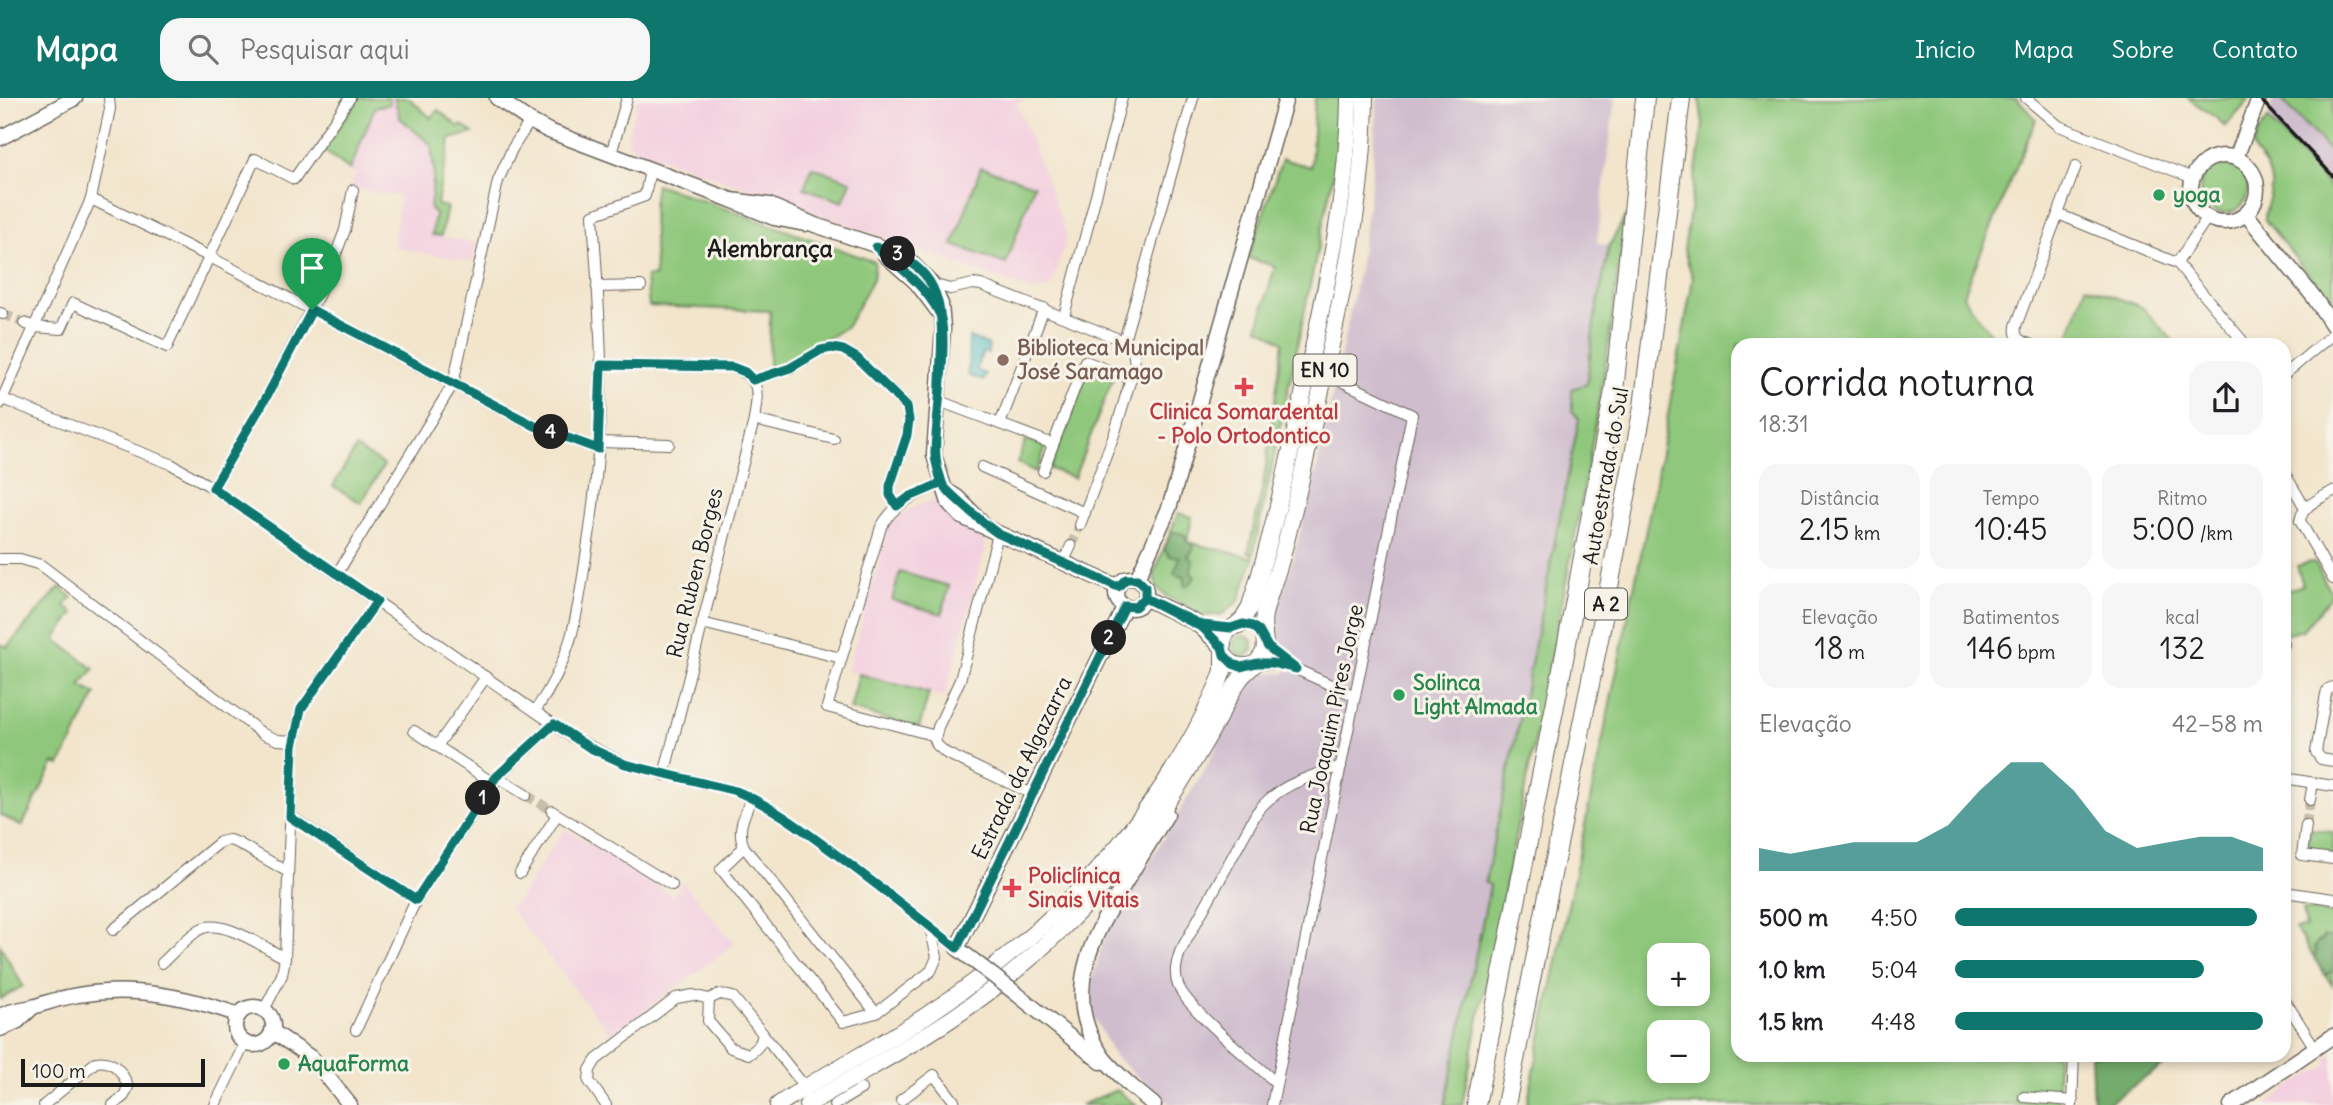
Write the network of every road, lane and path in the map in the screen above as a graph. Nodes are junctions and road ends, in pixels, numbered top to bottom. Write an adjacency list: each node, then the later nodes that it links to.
1 (75, 98): 16 (main road)
2 (109, 98): 23 (street)
3 (350, 98): 28 (street)
4 (497, 98): 15 (main road)
5 (627, 98): 17 (street)
6 (1122, 98): 37 (street)
7 (1193, 98): 44 (street)
8 (1286, 98): 74 (main road)
9 (1349, 98): 82 (main road, EN 10)
10 (1365, 98): 83 (main road, EN 10)
11 (1645, 98): 157 (highway, Autoestrada do Sul / A 2)
12 (1681, 98): 158 (highway, Autoestrada do Sul / A 2)
13 (2026, 98): 21 (street)
14 (2259, 98): 18 (main road)
15 (530, 121): 17 (main road); 50 (street)
16 (0, 138)
17 (611, 155): 20 (main road)
18 (2236, 158): 21 (main road); 25 (main road)
19 (2076, 166): 24 (street)
20 (650, 170): 27 (main road); 32 (street)
21 (2193, 178): 26 (main road)
22 (353, 190): 36 (street)
23 (91, 200): 28 (street); 40 (street)
24 (2058, 214): 29 (street); 42 (street)
25 (2246, 214): 26 (main road); 39 (main road)
26 (2207, 218): 29 (street)
27 (876, 247): 30 (main road); 35 (main road)
28 (208, 256): 36 (street); 40 (street)
29 (2177, 263): 43 (street)
30 (932, 284): 33 (street); 35 (main road)
31 (641, 286): 32 (street)
32 (597, 287): 45 (street)
33 (950, 289): 34 (street); 35 (street)
34 (1044, 308): 37 (street); 54 (street)
35 (941, 309): 52 (main road)
36 (312, 310): 50 (street); 63 (street)
37 (1064, 316): 44 (street)
38 (24, 323): 40 (street)
39 (2333, 326)
40 (35, 327): 51 (street)
41 (2333, 334): 46 (street)
42 (2018, 338)
43 (2240, 338)
44 (1124, 341): 47 (street)
45 (601, 365): 48 (street); 58 (street)
46 (2291, 369)
47 (1131, 379): 57 (street); 67 (street)
48 (753, 380): 53 (street, Rua Ruben Borges); 65 (street)
49 (1343, 382): 90 (street, Rua Joaquim Pires Jorge)
50 (453, 384): 58 (street); 73 (street)
51 (1, 401): 63 (street)
52 (939, 401): 54 (street); 62 (main road)
53 (754, 420): 55 (street); 80 (street, Rua Ruben Borges)
54 (1000, 424): 57 (street)
55 (834, 439)
56 (669, 444): 58 (street)
57 (1053, 444): 60 (street)
58 (598, 445): 91 (street)
59 (982, 467): 67 (street)
60 (1043, 471)
61 (2291, 484): 66 (street)
62 (945, 487): 65 (street); 69 (main road)
63 (213, 488): 73 (street)
64 (2333, 491): 66 (street)
65 (897, 506): 85 (street)
66 (2305, 508): 75 (street)
67 (1085, 513): 68 (street)
68 (1080, 525)
69 (992, 531): 72 (main road); 95 (street)
70 (1071, 546): 72 (street)
71 (0, 559): 96 (street)
72 (1063, 563): 76 (main road)
73 (337, 574): 78 (street)
74 (1137, 579): 76 (main road); 77 (main road)
75 (2333, 579)
76 (1118, 587): 79 (main road)
77 (1145, 598): 79 (main road); 81 (main road)
78 (377, 601): 88 (street); 96 (street)
79 (1125, 606): 105 (main road, Estrada da Algazarra)
80 (702, 623): 85 (street); 100 (street, Rua Ruben Borges)
81 (1196, 623): 82 (main road); 84 (main road)
82 (1233, 627): 83 (main road); 84 (main road)
83 (1264, 641): 86 (main road); 87 (street)
84 (1222, 649): 86 (main road); 140 (main road)
85 (841, 658): 95 (street)
86 (1255, 664): 87 (street); 93 (main road)
87 (1296, 669): 90 (street)
88 (486, 677): 91 (street); 97 (street)
89 (2333, 688): 98 (street)
90 (1355, 696): 99 (street, Rua Joaquim Pires Jorge)
91 (535, 711): 92 (street)
92 (554, 724): 100 (street); 102 (street)
93 (1215, 725): 141 (main road); 152 (main road)
94 (414, 731): 97 (street)
95 (936, 736): 105 (street)
96 (294, 741): 109 (street)
97 (437, 746): 102 (street)
98 (2333, 761)
99 (1341, 766): 139 (street, Rua Joaquim Pires Jorge); 139 (street)
100 (664, 775): 107 (street)
101 (2291, 779): 103 (street)
102 (495, 780): 106 (street); 118 (street)
103 (2313, 783): 104 (street); 108 (street)
104 (2333, 786)
105 (1032, 794): 121 (main road, Estrada da Algazarra)
106 (526, 795)
107 (751, 797): 111 (street); 119 (street)
108 (2311, 800)
109 (290, 817): 113 (street); 118 (street)
110 (2306, 825): 112 (street)
111 (744, 847): 128 (street); 128 (street)
112 (2333, 859)
113 (288, 872): 120 (street); 122 (street)
114 (520, 873): 115 (street)
115 (672, 885)
116 (2291, 893): 117 (street)
117 (2333, 899)
118 (416, 900): 132 (street)
119 (930, 926): 121 (street); 128 (street)
120 (113, 930)
121 (957, 948): 141 (main road, bridge)
122 (285, 958): 123 (street); 126 (street)
123 (162, 963)
124 (709, 999): 134 (street); 134 (street); 150 (street)
125 (33, 1007): 129 (main road); 130 (main road); 131 (main road)
126 (264, 1010): 130 (main road); 133 (main road)
127 (2291, 1010): 137 (street)
128 (876, 1013)
129 (0, 1016)
130 (239, 1016): 136 (main road)
131 (0, 1029)
132 (356, 1030)
133 (272, 1031): 136 (main road); 149 (main road)
134 (763, 1034): 140 (street)
135 (2333, 1036): 137 (main road)
136 (245, 1043): 148 (street)
137 (2315, 1048): 159 (main road)
138 (2074, 1062): 145 (street)
139 (1276, 1083): 156 (street, Rua Joaquim Pires Jorge)
140 (805, 1087): 151 (main road)
141 (1132, 1087): 155 (main road)
142 (861, 1089): 153 (street)
143 (2024, 1097): 145 (street)
144 (901, 1100): 154 (street)
145 (2073, 1103)
146 (44, 1105): 147 (street)
147 (113, 1105)
148 (215, 1105)
149 (350, 1105)
150 (606, 1105)
151 (778, 1105)
152 (807, 1105)
153 (834, 1105)
154 (955, 1105)
155 (1154, 1105)
156 (1272, 1105)
157 (1476, 1105)
158 (1506, 1105)
159 (2231, 1105)

